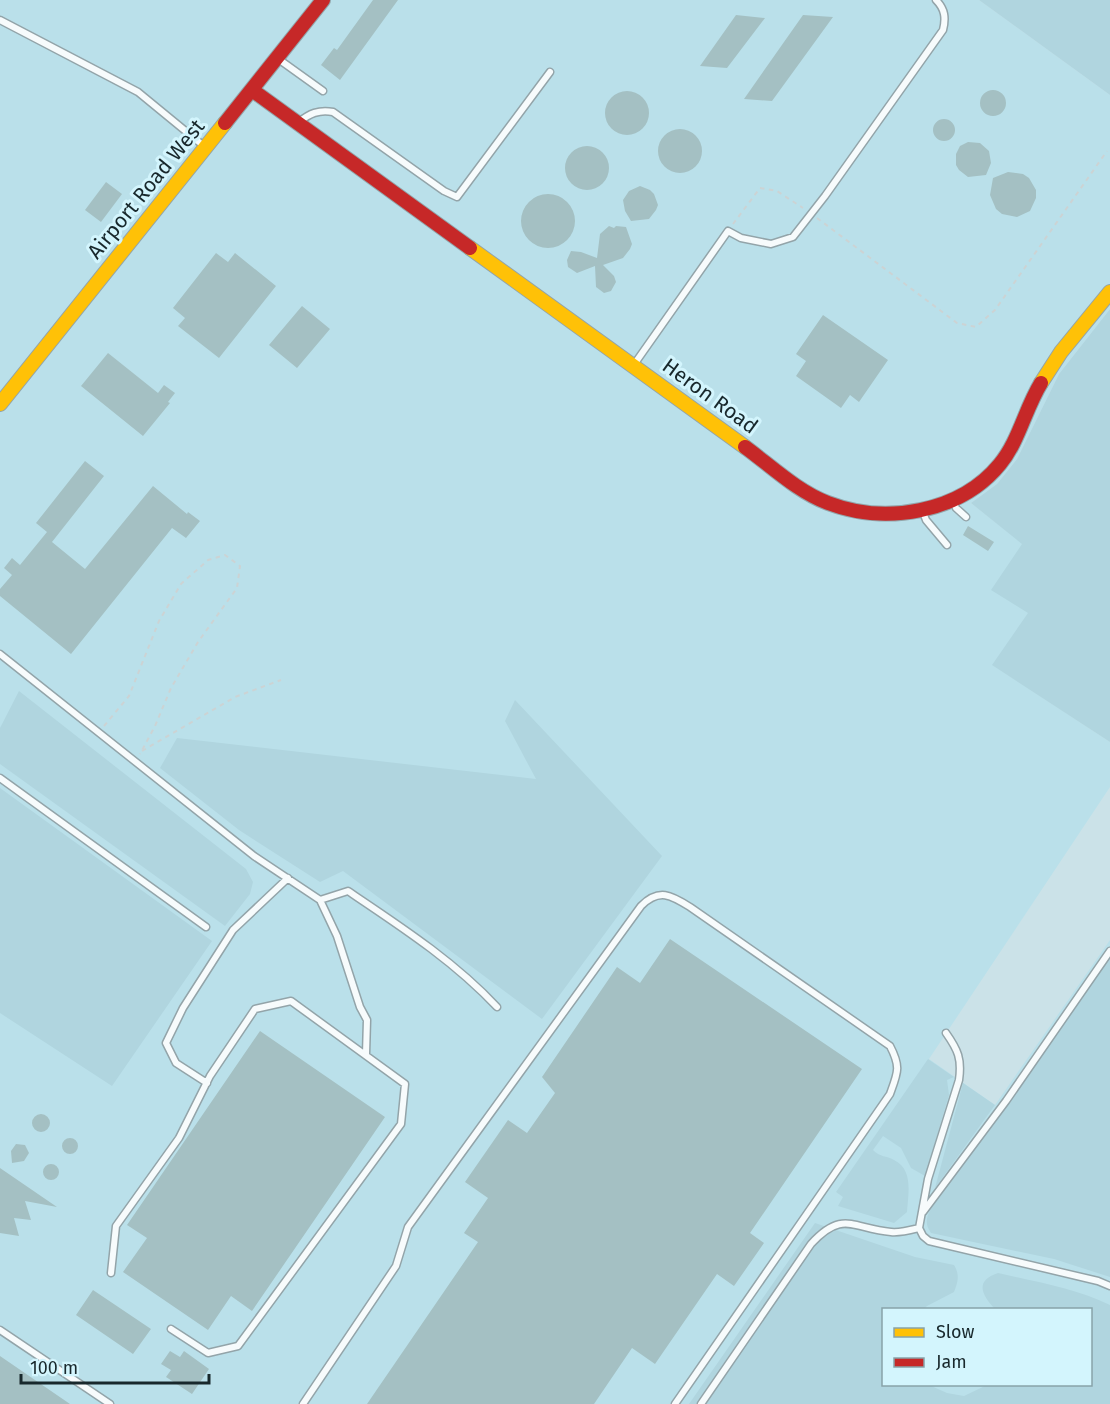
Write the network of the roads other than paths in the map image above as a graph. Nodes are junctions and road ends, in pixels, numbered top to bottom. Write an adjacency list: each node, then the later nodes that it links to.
1 (323, 0): 4 (street, Airport Road West)
2 (936, 0): 11 (lane)
3 (0, 20): 9 (lane)
4 (277, 58): 6 (street, Airport Road West); 7 (lane)
5 (550, 72): 8 (lane)
6 (252, 90): 8 (street, Heron Road); 9 (street, Airport Road West)
7 (323, 91)
8 (298, 123): 11 (street, Heron Road)
9 (206, 147): 12 (street, Airport Road West)
10 (1110, 292): 13 (street, Heron Road)
11 (633, 366): 14 (street, Heron Road)
12 (0, 404)
13 (953, 500): 14 (street, Heron Road); 15 (lane)
14 (922, 509): 16 (lane)
15 (966, 517)
16 (947, 545)
17 (0, 654): 19 (lane)
18 (0, 778): 21 (lane)
19 (288, 878): 20 (lane); 26 (lane)
20 (320, 900): 23 (lane); 25 (lane)
21 (206, 927)
22 (1110, 951): 27 (lane)
23 (497, 1007)
24 (946, 1033): 27 (lane)
25 (366, 1054): 26 (lane); 31 (lane)
26 (207, 1083): 29 (lane)
27 (921, 1215): 28 (lane)
28 (919, 1228): 30 (lane); 36 (lane)
29 (111, 1273)
30 (1110, 1286)
31 (171, 1329)
32 (0, 1330): 33 (lane)
33 (110, 1404)
34 (303, 1404): 35 (lane)
35 (675, 1404)
36 (701, 1404)

